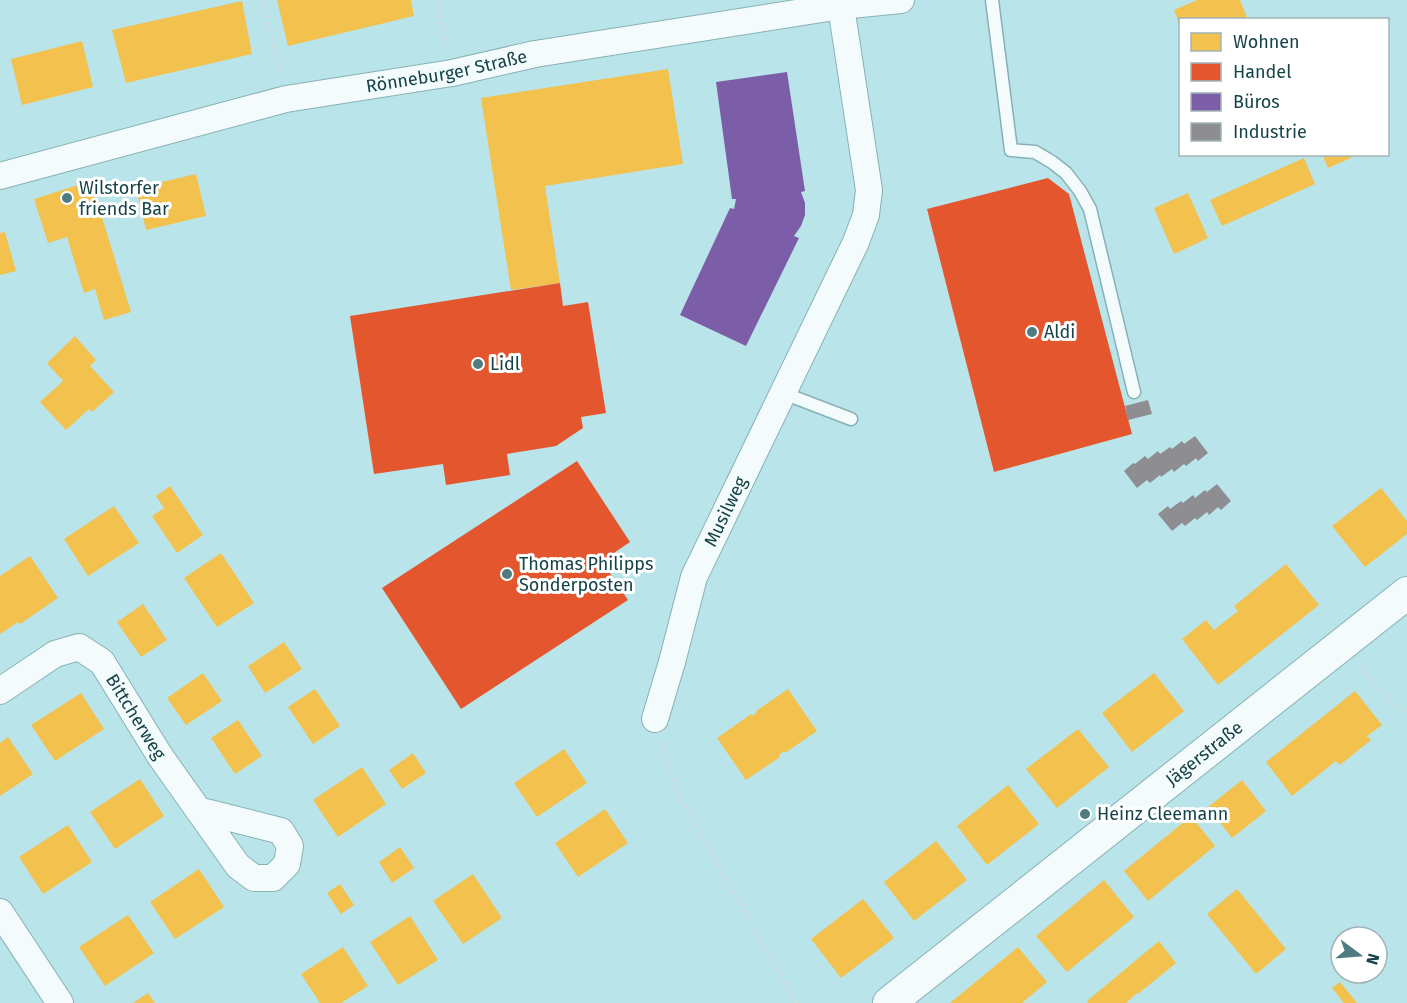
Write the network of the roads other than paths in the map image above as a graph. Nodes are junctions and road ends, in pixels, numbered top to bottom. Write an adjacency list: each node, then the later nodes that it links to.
1 (901, 0): 3 (street, Rönneburger Straße)
2 (992, 0): 5 (lane)
3 (841, 3): 4 (street, Rönneburger Straße); 6 (street, Musilweg)
4 (0, 176)
5 (1134, 392)
6 (783, 393): 7 (lane); 10 (street, Musilweg)
7 (851, 419)
8 (1407, 593): 14 (street, Jägerstraße)
9 (0, 691): 11 (street, Bittcherweg)
10 (655, 719)
11 (198, 810)
12 (0, 912): 13 (street)
13 (60, 1003)
14 (889, 1003)

